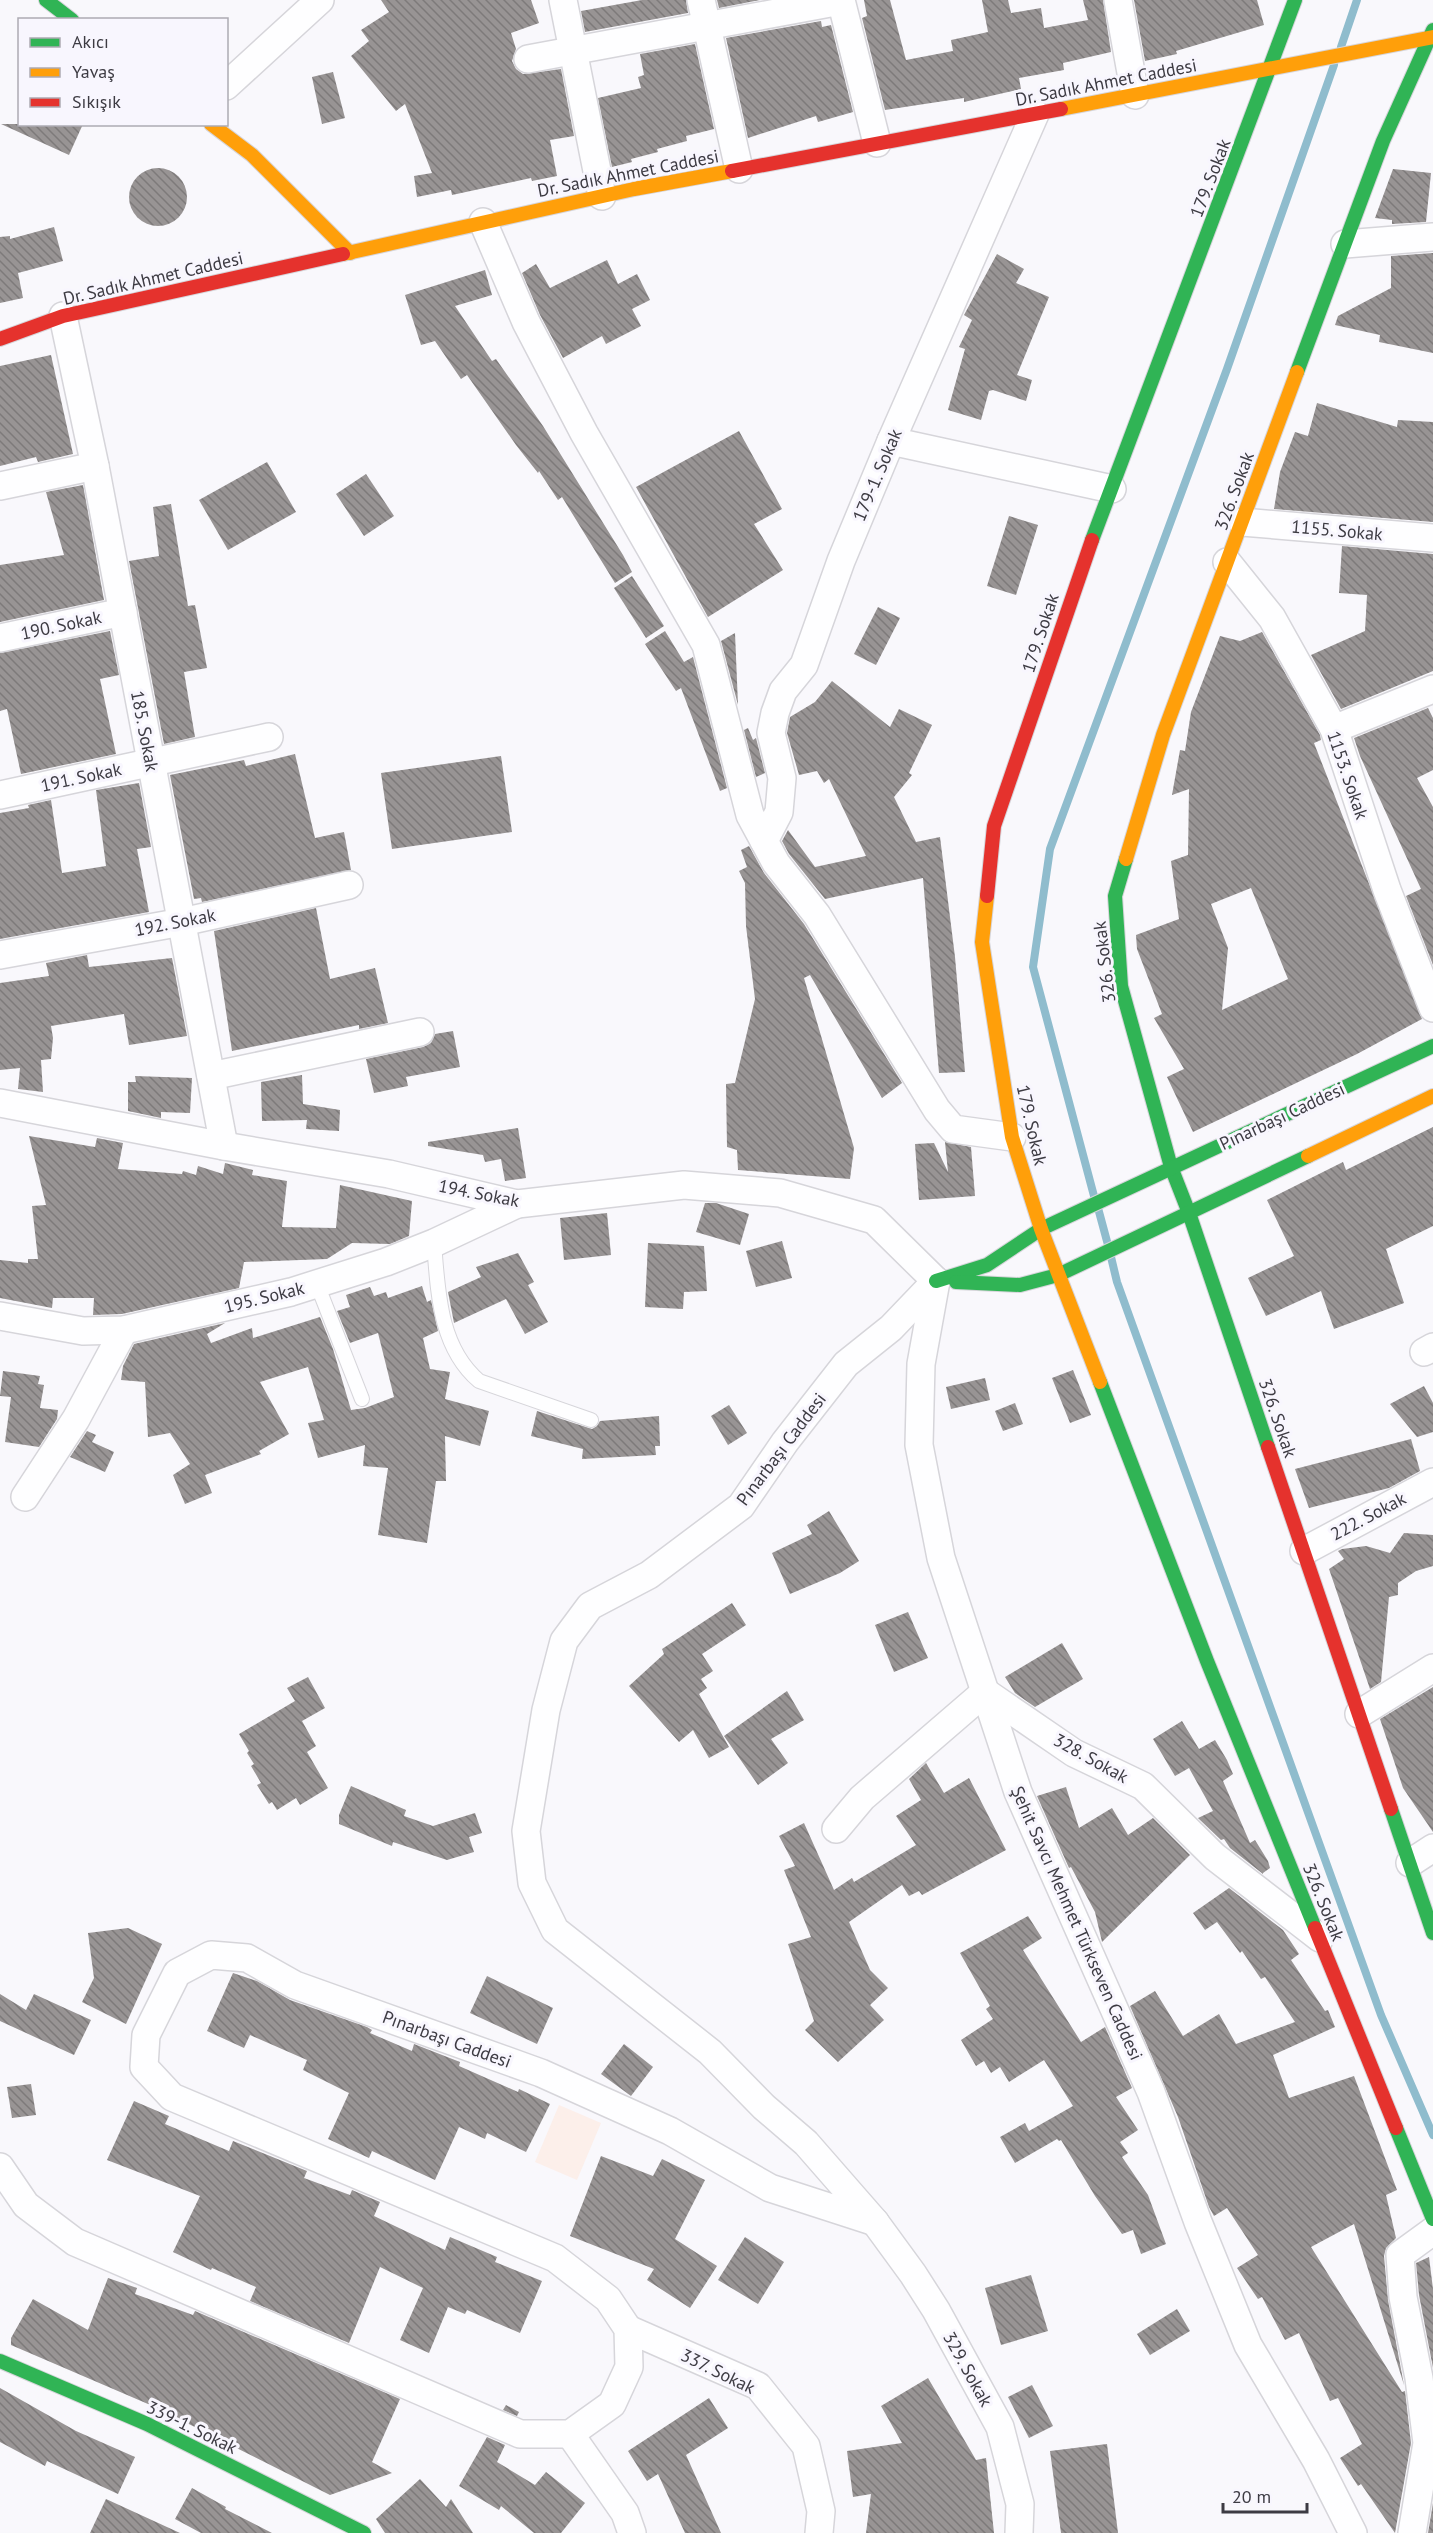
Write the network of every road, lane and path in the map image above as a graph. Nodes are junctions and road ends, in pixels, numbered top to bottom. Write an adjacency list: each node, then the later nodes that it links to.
1 (46, 0): 8 (street)
2 (320, 0): 13 (street)
3 (562, 0): 10 (street)
4 (841, 0): 7 (street); 17 (street)
5 (1118, 0): 14 (street)
6 (1295, 0): 12 (street, 179. Sokak)
7 (704, 12): 10 (street); 18 (street)
8 (69, 18)
9 (1432, 35): 12 (street, Dr. Sadık Ahmet Caddesi); 22 (street, 326. Sokak)
10 (573, 50): 11 (street); 19 (street)
11 (528, 59)
12 (1269, 70): 14 (street, Dr. Sadık Ahmet Caddesi); 29 (street, 179. Sokak)
13 (228, 84)
14 (1135, 95): 15 (street, Dr. Sadık Ahmet Caddesi)
15 (1035, 114): 17 (street, Dr. Sadık Ahmet Caddesi); 26 (street, 179-1. Sokak)
16 (214, 126): 23 (street)
17 (877, 143): 18 (street, Dr. Sadık Ahmet Caddesi)
18 (739, 169): 19 (street, Dr. Sadık Ahmet Caddesi)
19 (602, 196): 20 (street, Dr. Sadık Ahmet Caddesi)
20 (483, 222): 23 (street, Dr. Sadık Ahmet Caddesi); 40 (street)
21 (1433, 237): 22 (street)
22 (1345, 244): 30 (street, 326. Sokak)
23 (350, 253): 24 (street, Dr. Sadık Ahmet Caddesi)
24 (63, 316): 25 (street, Dr. Sadık Ahmet Caddesi); 27 (street, 185. Sokak)
25 (0, 339)
26 (891, 441): 29 (street); 40 (street, 179-1. Sokak)
27 (95, 466): 28 (street); 33 (street, 185. Sokak)
28 (0, 486)
29 (1112, 489): 50 (street, 179. Sokak)
30 (1242, 522): 31 (street, 1155. Sokak); 32 (street, 326. Sokak)
31 (1433, 538)
32 (1227, 562): 36 (street, 1153. Sokak); 52 (street, 326. Sokak)
33 (123, 612): 34 (street, 190. Sokak); 38 (street, 185. Sokak)
34 (0, 638)
35 (1433, 689): 36 (street)
36 (1334, 729): 44 (street, 1153. Sokak)
37 (269, 737): 38 (street, 191. Sokak)
38 (151, 761): 39 (street, 191. Sokak); 42 (street, 185. Sokak)
39 (0, 795)
40 (764, 841): 50 (street)
41 (349, 885): 42 (street, 192. Sokak)
42 (182, 922): 43 (street, 192. Sokak); 47 (street, 185. Sokak)
43 (0, 955)
44 (1433, 1008)
45 (420, 1032): 47 (street)
46 (1433, 1046): 52 (street, Pınarbaşı Caddesi)
47 (211, 1076): 51 (street, 185. Sokak)
48 (1433, 1096): 54 (street)
49 (0, 1103): 51 (street, 194. Sokak)
50 (1012, 1137): 55 (street, 179. Sokak)
51 (224, 1146): 53 (street, 194. Sokak)
52 (1171, 1167): 54 (street, 326. Sokak); 55 (street, Pınarbaşı Caddesi)
53 (517, 1204): 56 (street, 195. Sokak); 58 (street, 194. Sokak)
54 (1190, 1213): 57 (street); 66 (street, 326. Sokak)
55 (1041, 1229): 57 (street, 326. Sokak); 58 (street, Pınarbaşı Caddesi)
56 (434, 1243): 59 (street, 195. Sokak); 63 (lane)
57 (1058, 1275): 58 (street); 74 (street, 326. Sokak)
58 (936, 1281): 68 (street, Şehit Savcı Mehmet Türkseven Caddesi); 77 (street, Pınarbaşı Caddesi)
59 (317, 1284): 61 (street, 195. Sokak); 62 (lane)
60 (0, 1316): 61 (street, 195. Sokak)
61 (124, 1330): 65 (street)
62 (362, 1399)
63 (591, 1420)
64 (1433, 1482): 66 (street, 222. Sokak)
65 (25, 1497)
66 (1304, 1551): 69 (street, 326. Sokak)
67 (1433, 1668): 69 (street)
68 (985, 1692): 70 (street); 74 (street, 328. Sokak); 86 (street, Şehit Savcı Mehmet Türkseven Caddesi)
69 (1359, 1714): 72 (street, 326. Sokak)
70 (836, 1829)
71 (1433, 1848): 72 (street)
72 (1410, 1863): 73 (street, 326. Sokak)
73 (1433, 1933)
74 (1320, 1938): 76 (street, 326. Sokak)
75 (0, 2167): 81 (street)
76 (1433, 2219)
77 (874, 2222): 79 (street, Pınarbaşı Caddesi); 85 (street, 329. Sokak)
78 (1433, 2231): 87 (street)
79 (628, 2329): 81 (street); 84 (street, 337. Sokak)
80 (0, 2361): 82 (street, 339-1. Sokak)
81 (570, 2434): 83 (street)
82 (364, 2533)
83 (632, 2533)
84 (819, 2533)
85 (1019, 2533)
86 (1353, 2533)
87 (1412, 2533)

